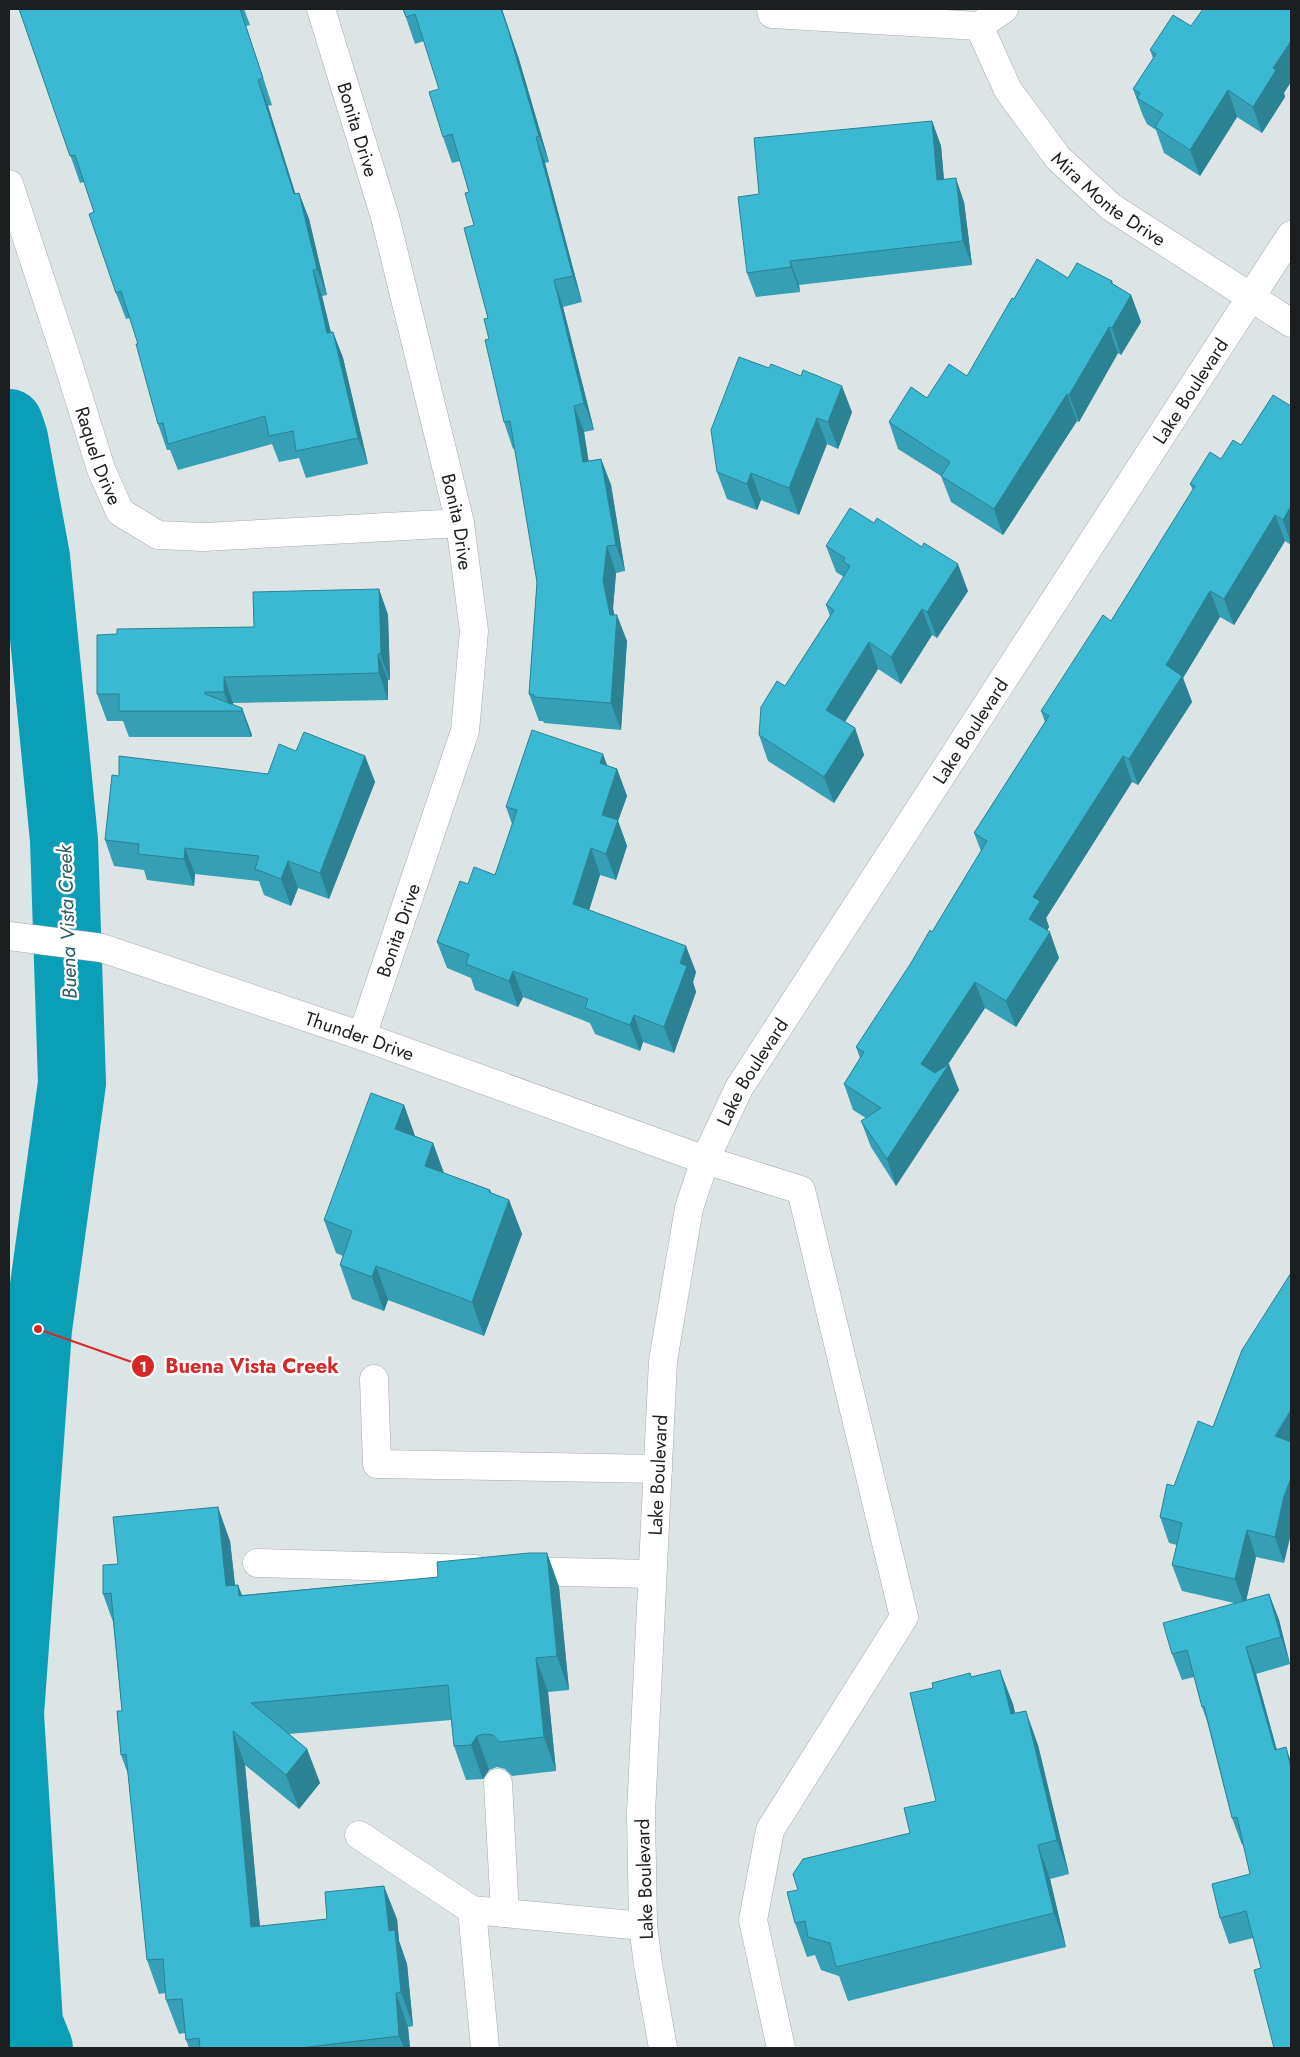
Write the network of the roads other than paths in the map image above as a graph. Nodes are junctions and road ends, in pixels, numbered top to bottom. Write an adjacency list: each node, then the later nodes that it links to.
1 (321, 9): 9 (street, Bonita Drive)
2 (771, 9): 4 (street)
3 (1004, 9): 4 (street)
4 (979, 26): 7 (street, Mira Monte Drive)
5 (9, 184): 9 (street, Raquel Drive)
6 (1291, 235): 7 (street, Lake Boulevard)
7 (1251, 298): 8 (street, Mira Monte Drive); 12 (street, Lake Boulevard)
8 (1291, 322)
9 (460, 523): 11 (street, Bonita Drive)
10 (9, 936): 11 (street, Thunder Drive)
11 (362, 1036): 12 (street, Thunder Drive)
12 (705, 1160): 14 (street, Lake Boulevard); 24 (street, Thunder Drive)
13 (374, 1379): 14 (street)
14 (658, 1469): 16 (street, Lake Boulevard)
15 (257, 1563): 16 (street)
16 (652, 1574): 21 (street, Lake Boulevard)
17 (498, 1783): 20 (street)
18 (359, 1835): 19 (street)
19 (472, 1910): 20 (street); 22 (street)
20 (505, 1913): 21 (street)
21 (643, 1926): 23 (street, Lake Boulevard)
22 (485, 2048)
23 (663, 2048)
24 (781, 2048)

